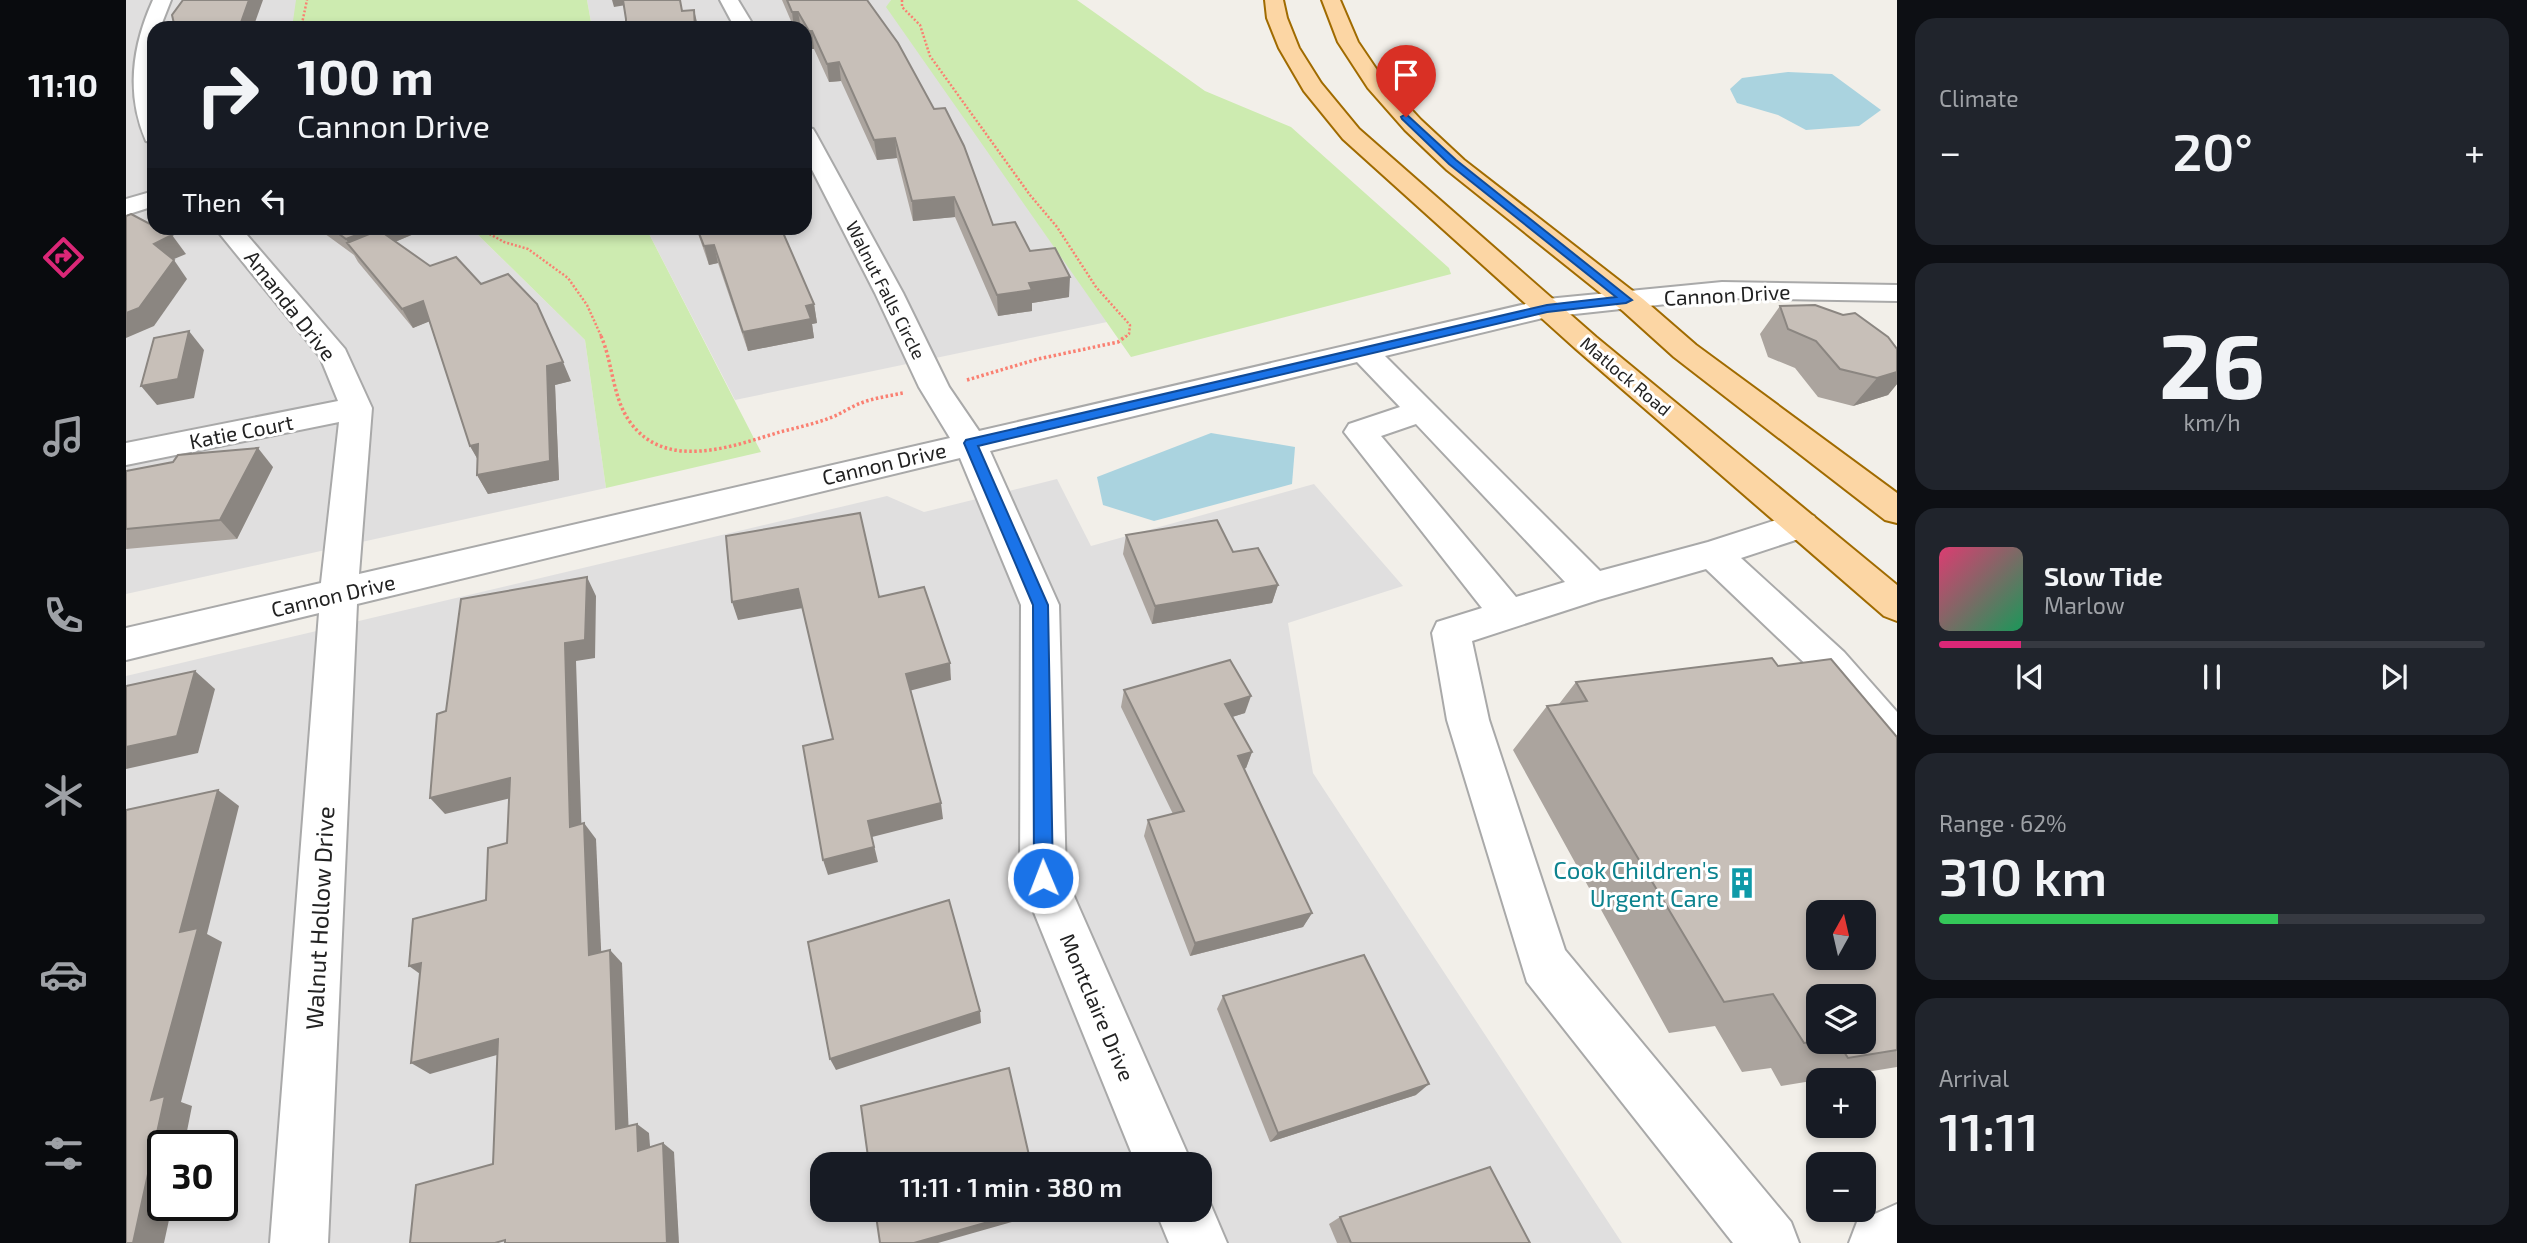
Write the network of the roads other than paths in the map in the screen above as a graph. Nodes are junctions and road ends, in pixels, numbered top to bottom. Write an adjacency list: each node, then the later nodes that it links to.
1 (162, 0): 5 (street)
2 (729, 0): 6 (street)
3 (1274, 0): 16 (main road, Matlock Road)
4 (1331, 0): 15 (main road)
5 (153, 21)
6 (741, 21)
7 (147, 35): 8 (street)
8 (147, 123)
9 (812, 147): 21 (street, Walnut Falls Circle)
10 (147, 200): 11 (street)
11 (126, 207)
12 (235, 235): 19 (street, Amanda Drive)
13 (1804, 290): 14 (street, Cannon Drive); 15 (street, Cannon Drive); 17 (street)
14 (1897, 293)
15 (1626, 300): 16 (street, Cannon Drive); 23 (main road)
16 (1547, 308): 18 (street, Cannon Drive); 24 (main road, Matlock Road)
17 (1827, 318)
18 (1364, 352): 20 (street); 21 (street, Cannon Drive)
19 (356, 408): 22 (street, Katie Court); 27 (street, Amanda Drive)
20 (1422, 411): 26 (street); 29 (street)
21 (970, 443): 27 (street, Cannon Drive); 32 (street, Montclaire Drive)
22 (126, 454)
23 (1897, 512)
24 (1801, 525): 25 (street); 28 (main road, Matlock Road)
25 (1713, 554): 26 (street); 31 (street)
26 (1593, 587): 29 (street)
27 (339, 594): 30 (street, Cannon Drive); 35 (street, Walnut Hollow Drive)
28 (1897, 606)
29 (1508, 614): 37 (street)
30 (126, 644)
31 (1897, 742)
32 (1159, 1152)
33 (1189, 1222): 36 (street)
34 (1897, 1233): 38 (street)
35 (299, 1243)
36 (1198, 1243)
37 (1770, 1243)
38 (1878, 1243)

